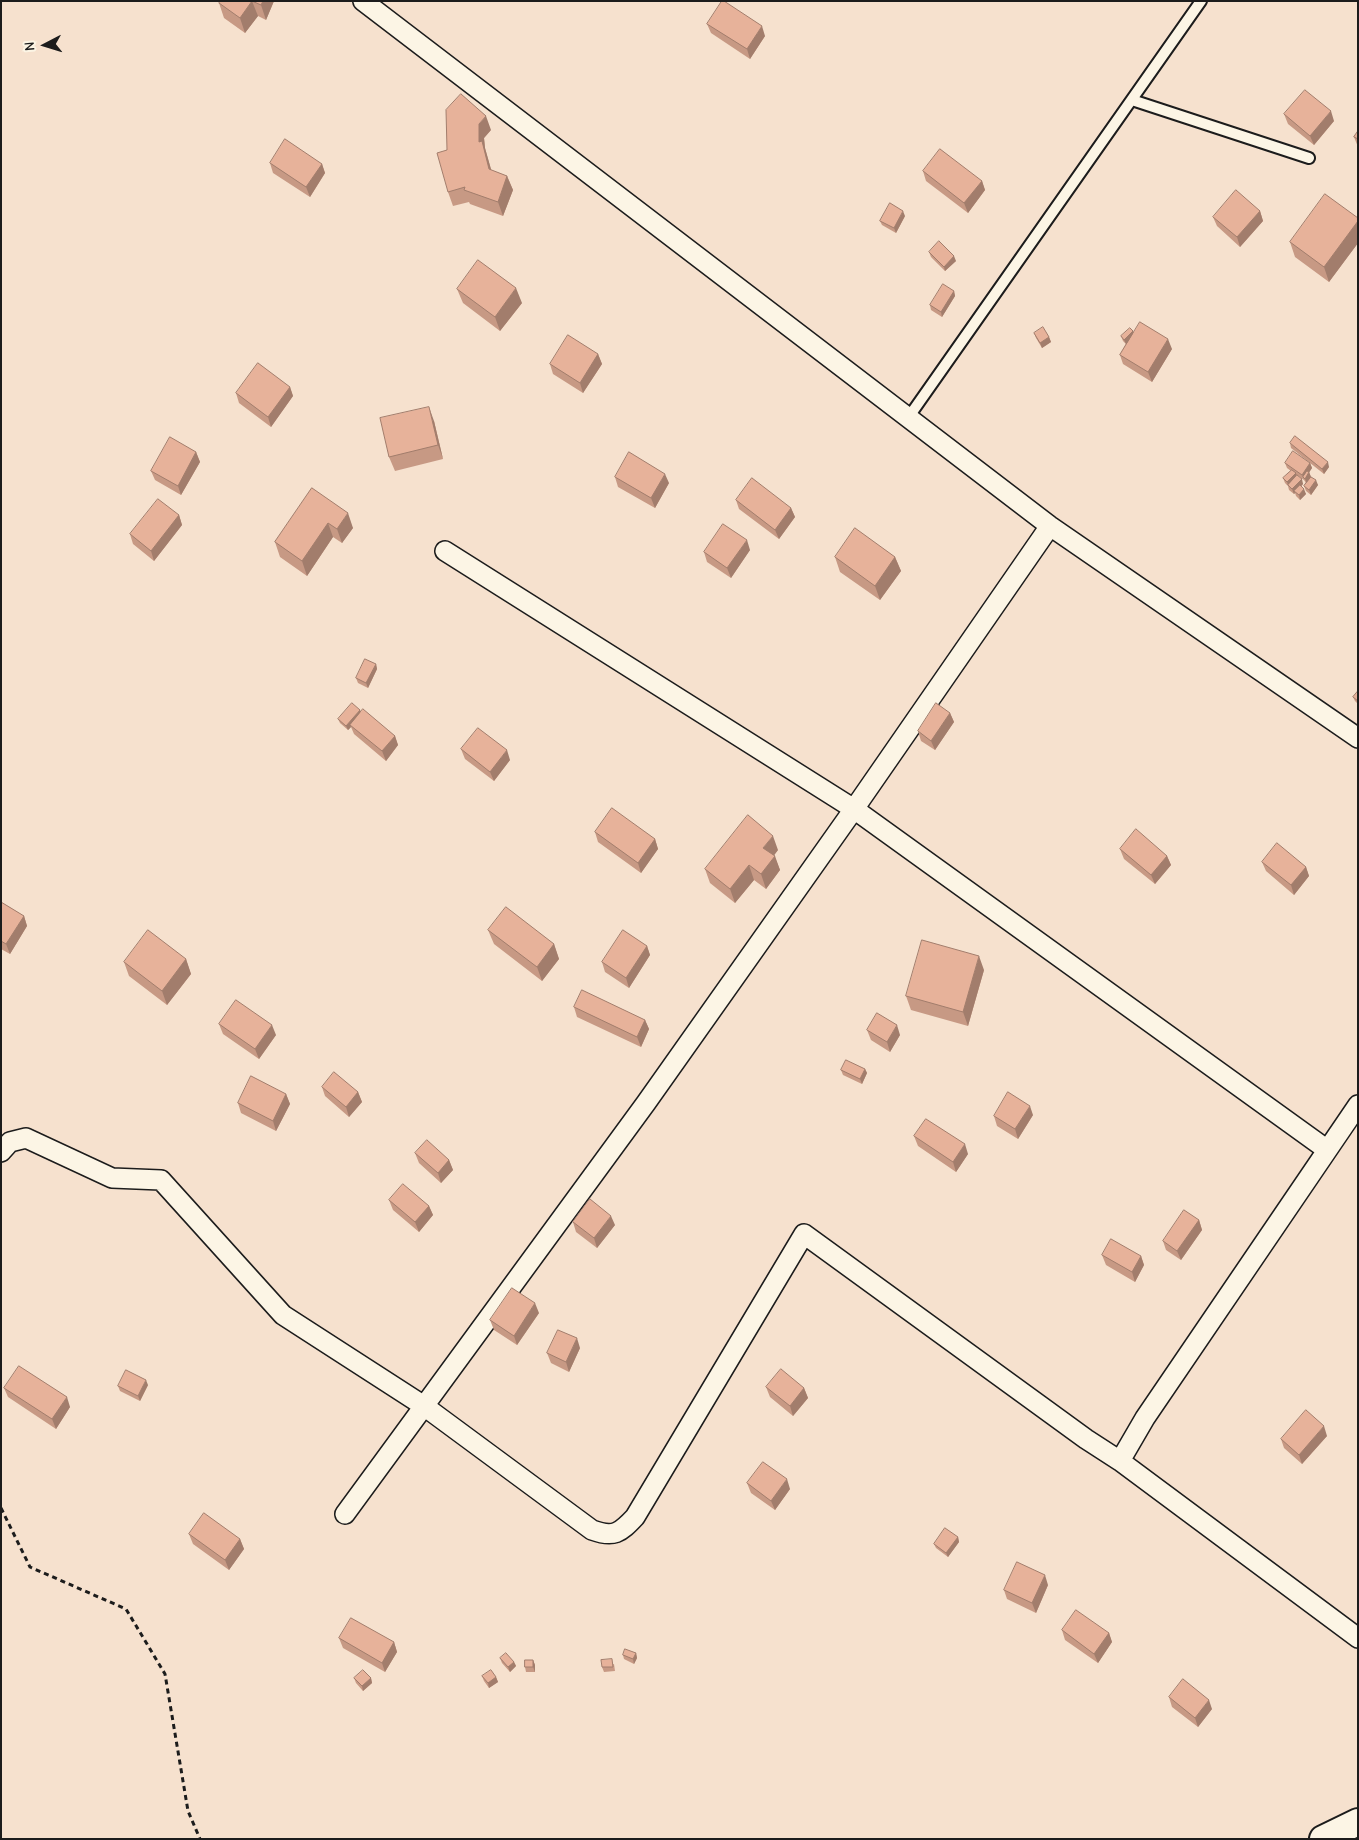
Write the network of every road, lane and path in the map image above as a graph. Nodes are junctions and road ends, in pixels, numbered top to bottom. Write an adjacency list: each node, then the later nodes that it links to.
1 (363, 1): 5 (street)
2 (1201, 1): 3 (lane)
3 (1132, 100): 4 (lane); 5 (lane)
4 (1309, 158)
5 (908, 418): 6 (street)
6 (1050, 526): 8 (street); 9 (street)
7 (444, 552): 9 (street)
8 (1358, 738)
9 (854, 809): 11 (street); 13 (street)
10 (1358, 1104): 11 (street)
11 (1326, 1150): 14 (street)
12 (1, 1152): 13 (street)
13 (424, 1406): 14 (street); 16 (street)
14 (1120, 1461): 17 (street)
15 (1, 1508): 19 (path)
16 (345, 1514)
17 (1358, 1638)
18 (1358, 1822): 20 (street)
19 (200, 1839)
20 (1323, 1839)

